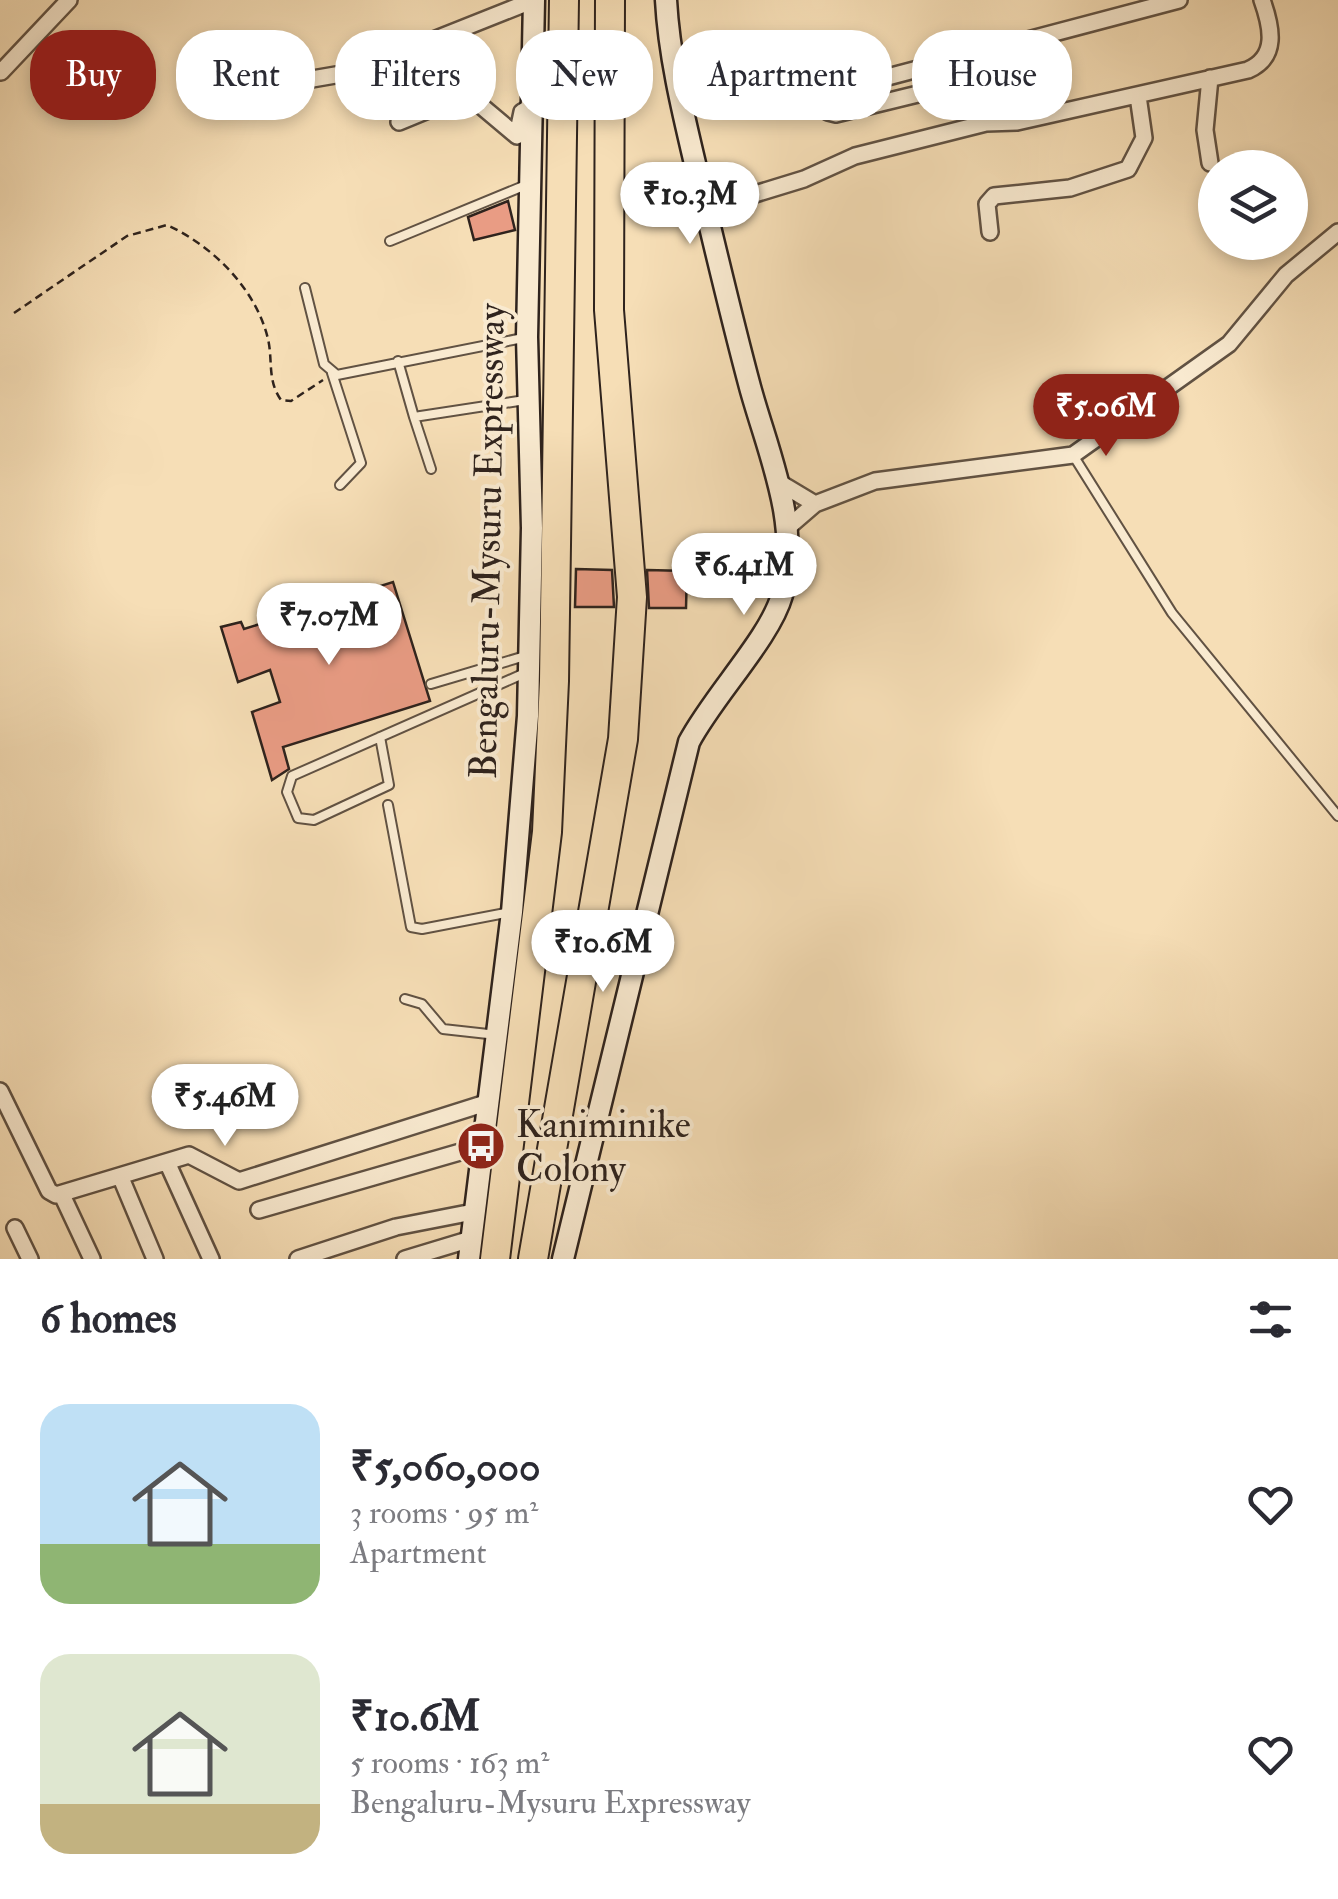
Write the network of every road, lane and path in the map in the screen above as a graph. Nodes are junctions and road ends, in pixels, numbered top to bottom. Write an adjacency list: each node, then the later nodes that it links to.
1 (69, 0): 11 (street)
2 (534, 0): 8 (street, Bengaluru-Mysuru Expressway); 12 (street)
3 (564, 0): 63 (highway, Bengaluru-Mysuru Expressway)
4 (610, 0): 64 (highway)
5 (666, 0): 10 (street)
6 (1179, 0): 9 (street)
7 (1262, 0): 13 (street)
8 (533, 30)
9 (1064, 30)
10 (673, 49)
11 (1, 72)
12 (315, 78)
13 (1210, 78): 14 (street); 19 (street)
14 (1138, 96): 21 (street); 22 (street)
15 (519, 120): 18 (street)
16 (532, 120): 20 (street, Bengaluru-Mysuru Expressway)
17 (686, 120): 21 (street)
18 (400, 122)
19 (1208, 150)
20 (530, 183): 24 (lane); 27 (street, Bengaluru-Mysuru Expressway)
21 (706, 210): 34 (street)
22 (990, 232)
23 (1338, 232): 32 (street)
24 (390, 240)
25 (305, 288): 29 (lane)
26 (14, 314): 29 (path)
27 (528, 337): 28 (lane); 30 (street, Bengaluru-Mysuru Expressway)
28 (398, 362): 29 (lane); 31 (lane)
29 (332, 373): 35 (lane)
30 (529, 399): 31 (lane); 38 (street, Bengaluru-Mysuru Expressway)
31 (414, 417): 33 (lane)
32 (1073, 455): 36 (street); 42 (lane)
33 (431, 469)
34 (780, 483): 36 (street); 37 (street)
35 (340, 486)
36 (816, 504): 37 (street)
37 (786, 528): 65 (street)
38 (529, 663): 39 (lane); 40 (lane); 43 (street, Bengaluru-Mysuru Expressway)
39 (431, 684)
40 (380, 737): 40 (lane)
41 (388, 805): 43 (lane)
42 (1338, 816)
43 (512, 912): 45 (street, Bengaluru-Mysuru Expressway)
44 (405, 999): 45 (lane)
45 (498, 1035): 47 (street, Bengaluru-Mysuru Expressway)
46 (0, 1090): 48 (street)
47 (489, 1102): 49 (street, Bengaluru-Mysuru Expressway); 50 (street)
48 (6, 1115): 52 (street)
49 (481, 1146): 53 (street); 54 (street, Bengaluru-Mysuru Expressway)
50 (167, 1162): 51 (street); 60 (street)
51 (121, 1178): 52 (street); 59 (street)
52 (62, 1194): 58 (street)
53 (259, 1210)
54 (473, 1212): 56 (street, Bengaluru-Mysuru Expressway); 61 (street)
55 (15, 1228): 57 (street)
56 (470, 1249): 62 (street)
57 (30, 1259)
58 (92, 1259)
59 (155, 1259)
60 (210, 1259)
61 (298, 1259)
62 (405, 1259)
63 (495, 1259)
64 (533, 1259)
65 (563, 1259)

